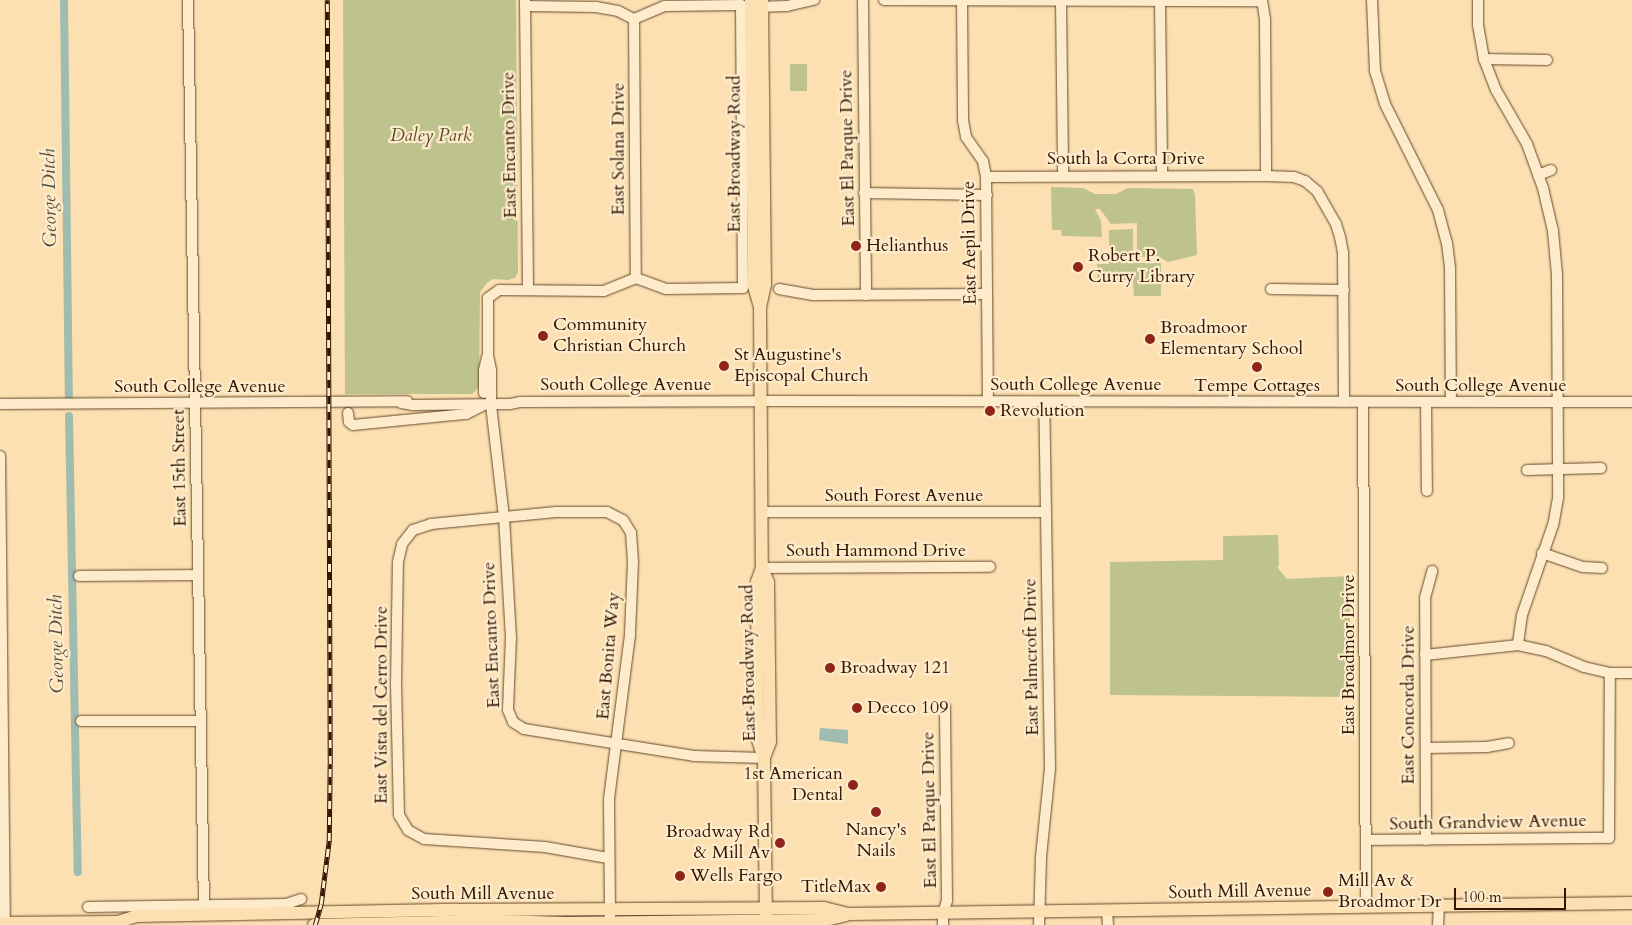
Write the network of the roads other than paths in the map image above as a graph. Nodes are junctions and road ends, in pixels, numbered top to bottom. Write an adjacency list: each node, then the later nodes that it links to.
1 (188, 0): 41 (street, East 15th Street)
2 (814, 0): 12 (street)
3 (863, 0): 22 (street, East El Parque Drive)
4 (884, 0): 5 (street)
5 (962, 0): 9 (street); 21 (street, East Aepli Drive)
6 (1262, 0): 10 (street); 20 (street)
7 (1372, 0): 32 (street)
8 (1478, 0): 14 (street)
9 (1061, 1): 10 (street); 17 (street)
10 (1160, 1): 18 (street)
11 (525, 3): 13 (street); 25 (street, East Encanto Drive)
12 (754, 4): 13 (street); 24 (street); 31 (main road, East Broadway Road)
13 (634, 19): 24 (street, East Solana Drive)
14 (1484, 59): 15 (street); 19 (street)
15 (1548, 60)
16 (1551, 170): 19 (street)
17 (1063, 175): 18 (street, South la Corta Drive); 21 (street, South la Corta Drive)
18 (1162, 175): 20 (street, South la Corta Drive)
19 (1538, 175): 39 (street)
20 (1266, 176): 28 (street)
21 (986, 177): 23 (street, East Aepli Drive)
22 (864, 193): 23 (street); 30 (street, East El Parque Drive)
23 (987, 195): 29 (street, East Aepli Drive)
24 (636, 278): 25 (street)
25 (528, 289): 33 (street, East Encanto Drive)
26 (779, 289): 30 (street)
27 (1271, 289): 28 (street)
28 (1344, 290): 36 (street)
29 (987, 294): 30 (street); 34 (street, East Aepli Drive)
30 (866, 295)
31 (760, 401): 33 (street, South College Avenue); 34 (street, South College Avenue); 49 (main road, East Broadway Road)
32 (1451, 401): 38 (street, South College Avenue); 39 (street, South College Avenue)
33 (488, 402): 41 (street, South College Avenue); 43 (street); 51 (street, East Encanto Drive)
34 (988, 402): 35 (street, South College Avenue)
35 (1044, 402): 36 (street, South College Avenue); 50 (street, East Palmcroft Drive)
36 (1344, 402): 37 (street, South College Avenue)
37 (1363, 402): 38 (street, South College Avenue); 71 (street, East Broadmor Drive)
38 (1426, 402): 48 (street)
39 (1557, 402): 40 (street, South College Avenue); 47 (street)
40 (1632, 402)
41 (195, 403): 42 (street, South College Avenue); 57 (street, East 15th Street)
42 (0, 404)
43 (348, 413)
44 (0, 456): 59 (street)
45 (1601, 468): 47 (street)
46 (1527, 470): 47 (street)
47 (1558, 470): 52 (street)
48 (1428, 491)
49 (762, 512): 50 (street, South Forest Avenue); 54 (main road, East Broadway Road)
50 (1046, 512): 81 (street, East Palmcroft Drive)
51 (504, 517): 67 (street, East Encanto Drive); 67 (street, East Bonita Way); 73 (street, East Vista del Cerro Drive)
52 (1542, 553): 55 (street); 60 (street)
53 (990, 567): 54 (street, South Hammond Drive)
54 (762, 568): 70 (main road, East Broadway Road)
55 (1602, 568)
56 (1432, 571): 61 (street, East Concorda Drive)
57 (198, 575): 58 (street); 66 (street, East 15th Street)
58 (79, 576)
59 (1, 628): 85 (street)
60 (1518, 645): 61 (street); 62 (street)
61 (1425, 655): 69 (street, East Concorda Drive)
62 (1610, 673): 63 (street); 72 (street, South Grandview Avenue)
63 (1632, 673)
64 (945, 707): 84 (street, East El Parque Drive)
65 (81, 721): 66 (street)
66 (200, 721): 77 (street, East 15th Street)
67 (617, 743): 70 (street); 73 (street, East Bonita Way)
68 (1509, 743): 69 (street)
69 (1426, 748): 72 (street, East Concorda Drive)
70 (764, 758): 83 (main road, East Broadway Road)
71 (1367, 840): 72 (street, South Grandview Avenue); 79 (street, East Broadmor Drive)
72 (1426, 840)
73 (608, 858): 82 (street, East Bonita Way)
74 (301, 899): 77 (street)
75 (1632, 903): 78 (main road, South Mill Avenue)
76 (88, 906): 77 (street)
77 (204, 906)
78 (1438, 906): 79 (main road, South Mill Avenue); 90 (street)
79 (1366, 907): 80 (main road, South Mill Avenue)
80 (1107, 911): 81 (main road, South Mill Avenue); 89 (street)
81 (1038, 912): 84 (main road, South Mill Avenue); 88 (street, East Palmcroft Drive)
82 (610, 914): 83 (main road, South Mill Avenue); 86 (main road, South Mill Avenue)
83 (766, 918): 84 (main road, South Mill Avenue); 87 (main road, South Mill Avenue)
84 (943, 919)
85 (3, 923): 86 (main road, South Mill Avenue)
86 (123, 923)
87 (314, 925)
88 (1038, 925)
89 (1108, 925)
90 (1438, 925)

